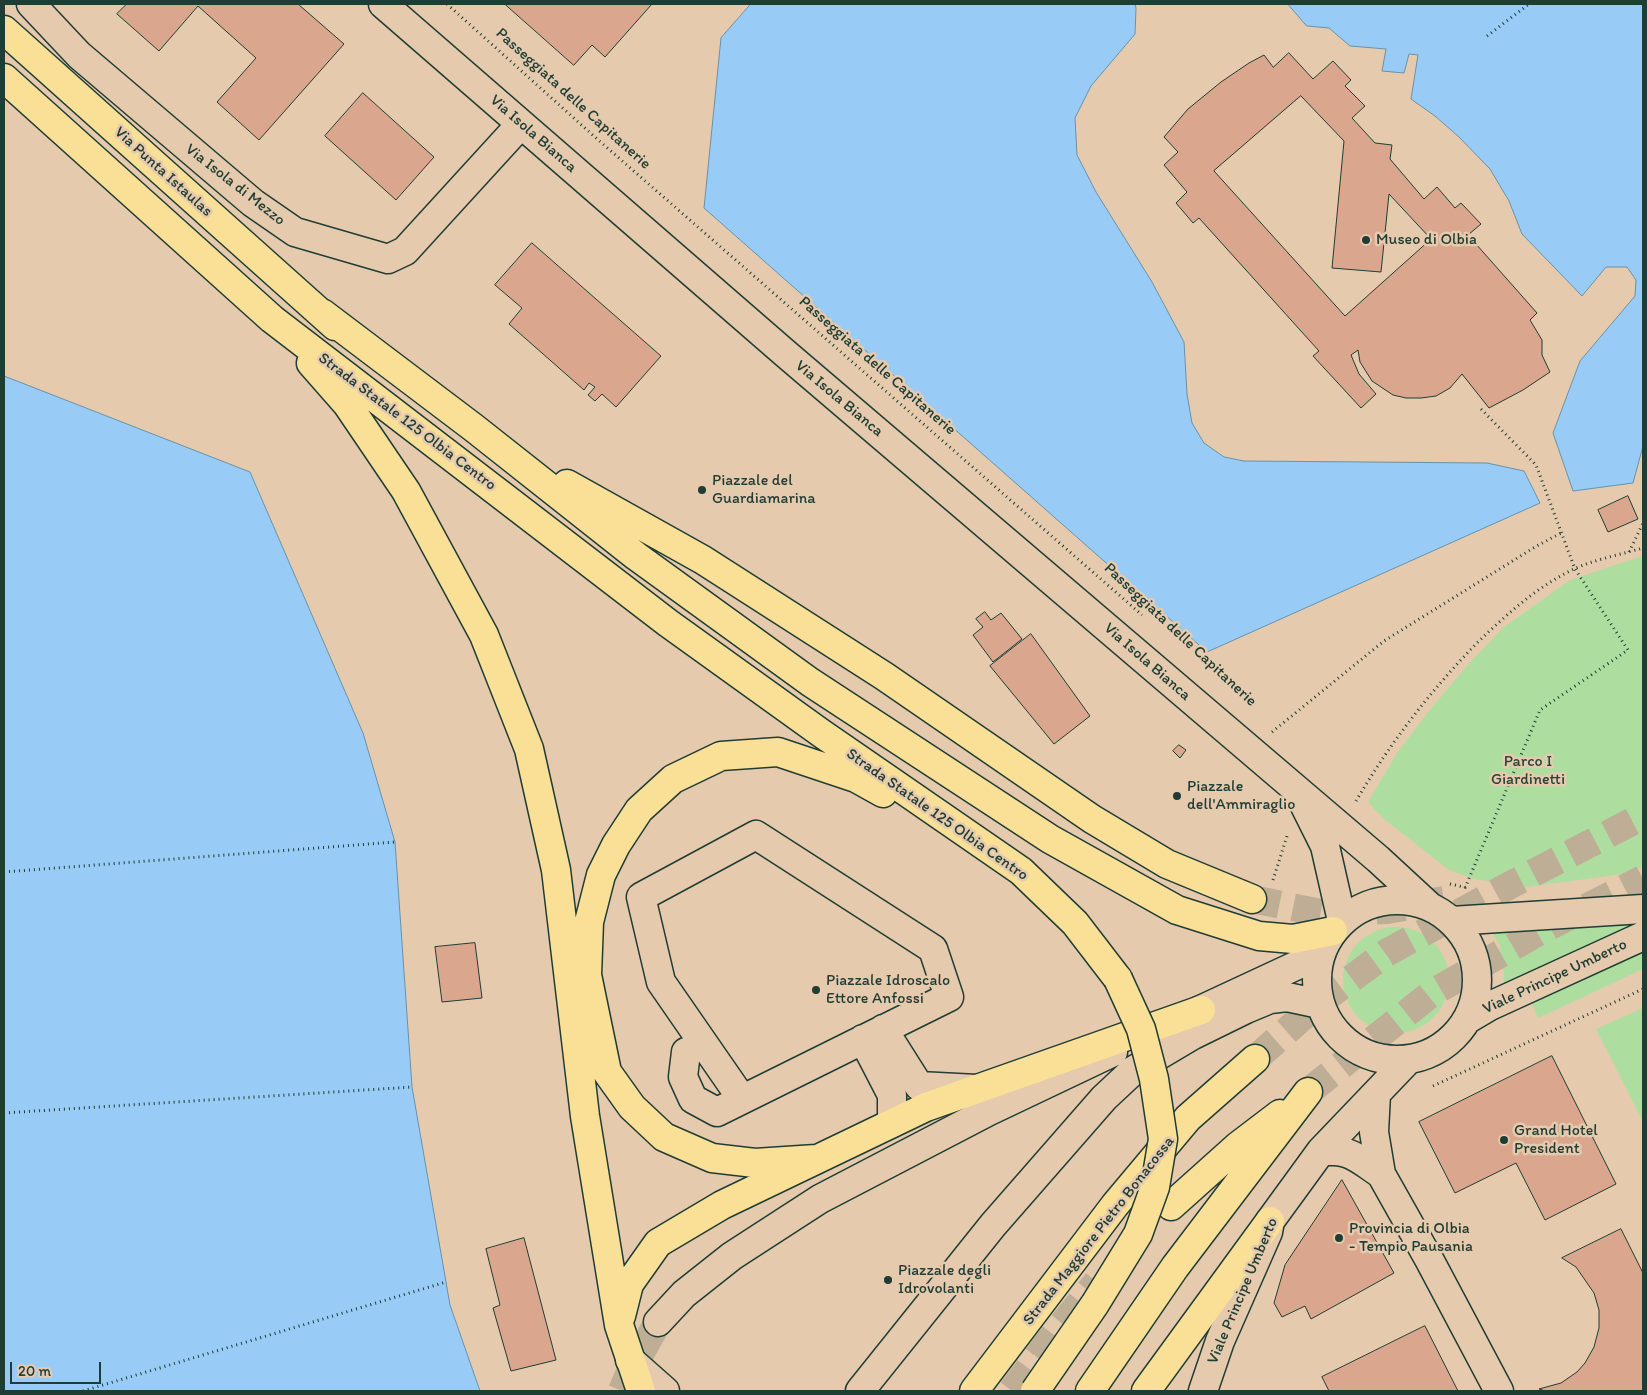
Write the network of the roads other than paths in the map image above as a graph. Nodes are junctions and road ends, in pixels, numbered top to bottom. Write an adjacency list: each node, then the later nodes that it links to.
1 (31, 4): 5 (street, Via Isola di Mezzo)
2 (383, 4): 5 (street, Via Isola Bianca)
3 (4, 30): 6 (main road, Via Punta Istaulas)
4 (4, 78): 7 (main road)
5 (521, 124): 10 (street, Via Isola Bianca)
6 (322, 313): 8 (main road); 9 (main road, Strada Statale 125 Olbia Centro)
7 (272, 319): 9 (main road, Strada Statale 125 Olbia Centro); 36 (main road)
8 (474, 428): 13 (main road); 16 (main road)
9 (542, 525): 11 (main road, Strada Statale 125 Olbia Centro)
10 (1298, 792): 15 (street, Via Isola Bianca); 16 (street, Via Isola Bianca)
11 (1021, 871): 31 (main road); 42 (main road, Strada Statale 125 Olbia Centro, bridge)
12 (860, 882): 18 (street)
13 (1261, 894)
14 (1643, 909): 15 (street)
15 (1441, 914): 16 (street); 21 (street)
16 (1332, 936): 19 (street); 20 (street)
17 (1643, 936): 21 (street, Viale Principe Umberto)
18 (937, 962): 22 (street); 28 (street)
19 (1320, 1004): 25 (street); 40 (street)
20 (1201, 1010): 26 (main road); 35 (street)
21 (1468, 1019): 25 (street)
22 (873, 1034): 26 (street); 28 (street); 29 (street)
23 (686, 1052): 28 (street)
24 (1255, 1059): 41 (main road, Strada Maggiore Pietro Bonacossa)
25 (1408, 1060): 27 (street, Viale Principe Umberto)
26 (976, 1089): 29 (main road)
27 (1376, 1094): 30 (street, Viale Principe Umberto); 32 (street)
28 (742, 1099)
29 (892, 1123): 31 (main road)
30 (1321, 1151): 32 (street); 34 (street, Viale Principe Umberto)
31 (816, 1159): 36 (main road)
32 (1381, 1174): 46 (street)
33 (1171, 1206): 43 (main road)
34 (1270, 1221): 44 (main road); 45 (street, Viale Principe Umberto)
35 (658, 1322)
36 (619, 1325): 37 (main road)
37 (630, 1360): 38 (main road); 39 (street)
38 (642, 1391)
39 (664, 1391)
40 (860, 1391)
41 (974, 1391)
42 (1035, 1391)
43 (1090, 1391)
44 (1146, 1391)
45 (1203, 1391)
46 (1499, 1391)

